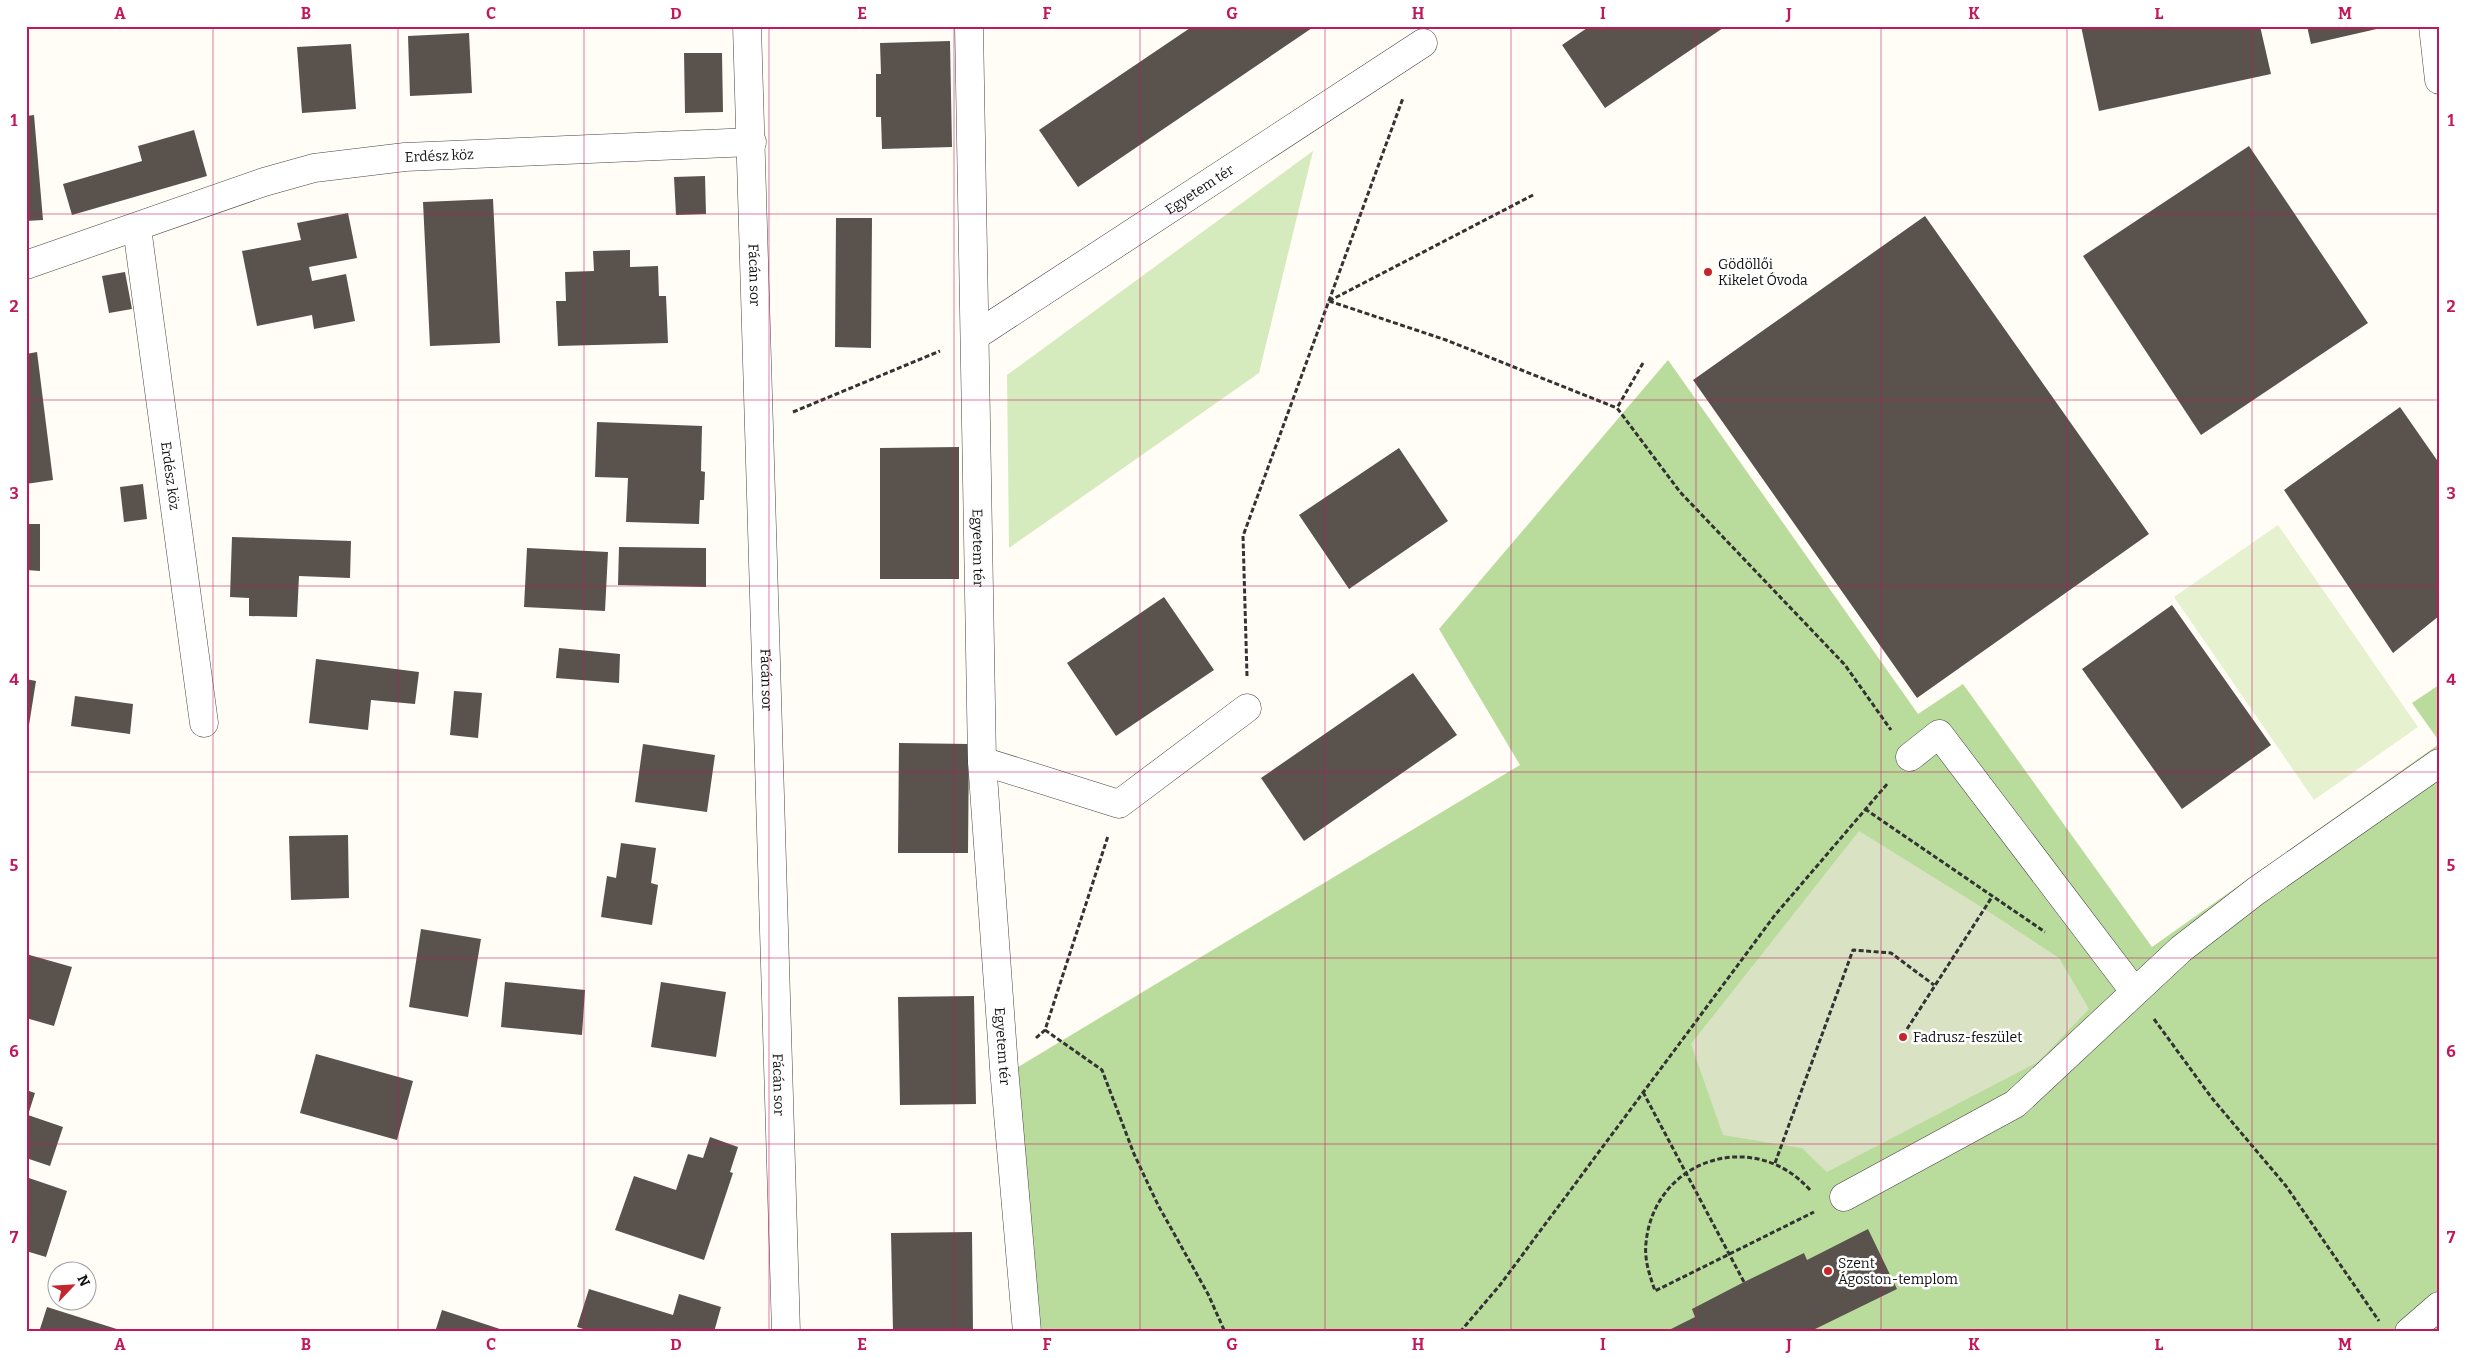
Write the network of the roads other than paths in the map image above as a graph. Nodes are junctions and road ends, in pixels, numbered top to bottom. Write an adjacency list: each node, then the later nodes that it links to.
1 (747, 26): 6 (street, Fácán sor)
2 (969, 26): 9 (street, Egyetem tér)
3 (2433, 26): 5 (street)
4 (1423, 43): 9 (street, Egyetem tér)
5 (2439, 80)
6 (752, 142): 7 (street, Erdész köz); 18 (street, Fácán sor)
7 (137, 228): 8 (street, Erdész köz); 11 (street, Erdész köz)
8 (26, 265)
9 (975, 336): 13 (street, Egyetem tér)
10 (1248, 708): 13 (street)
11 (204, 723)
12 (1910, 757): 15 (street)
13 (982, 761): 19 (street, Egyetem tér)
14 (2439, 763): 15 (street)
15 (2134, 992): 16 (street)
16 (1833, 1202)
17 (2439, 1306): 20 (street)
18 (786, 1332)
19 (1028, 1332)
20 (2409, 1332)

